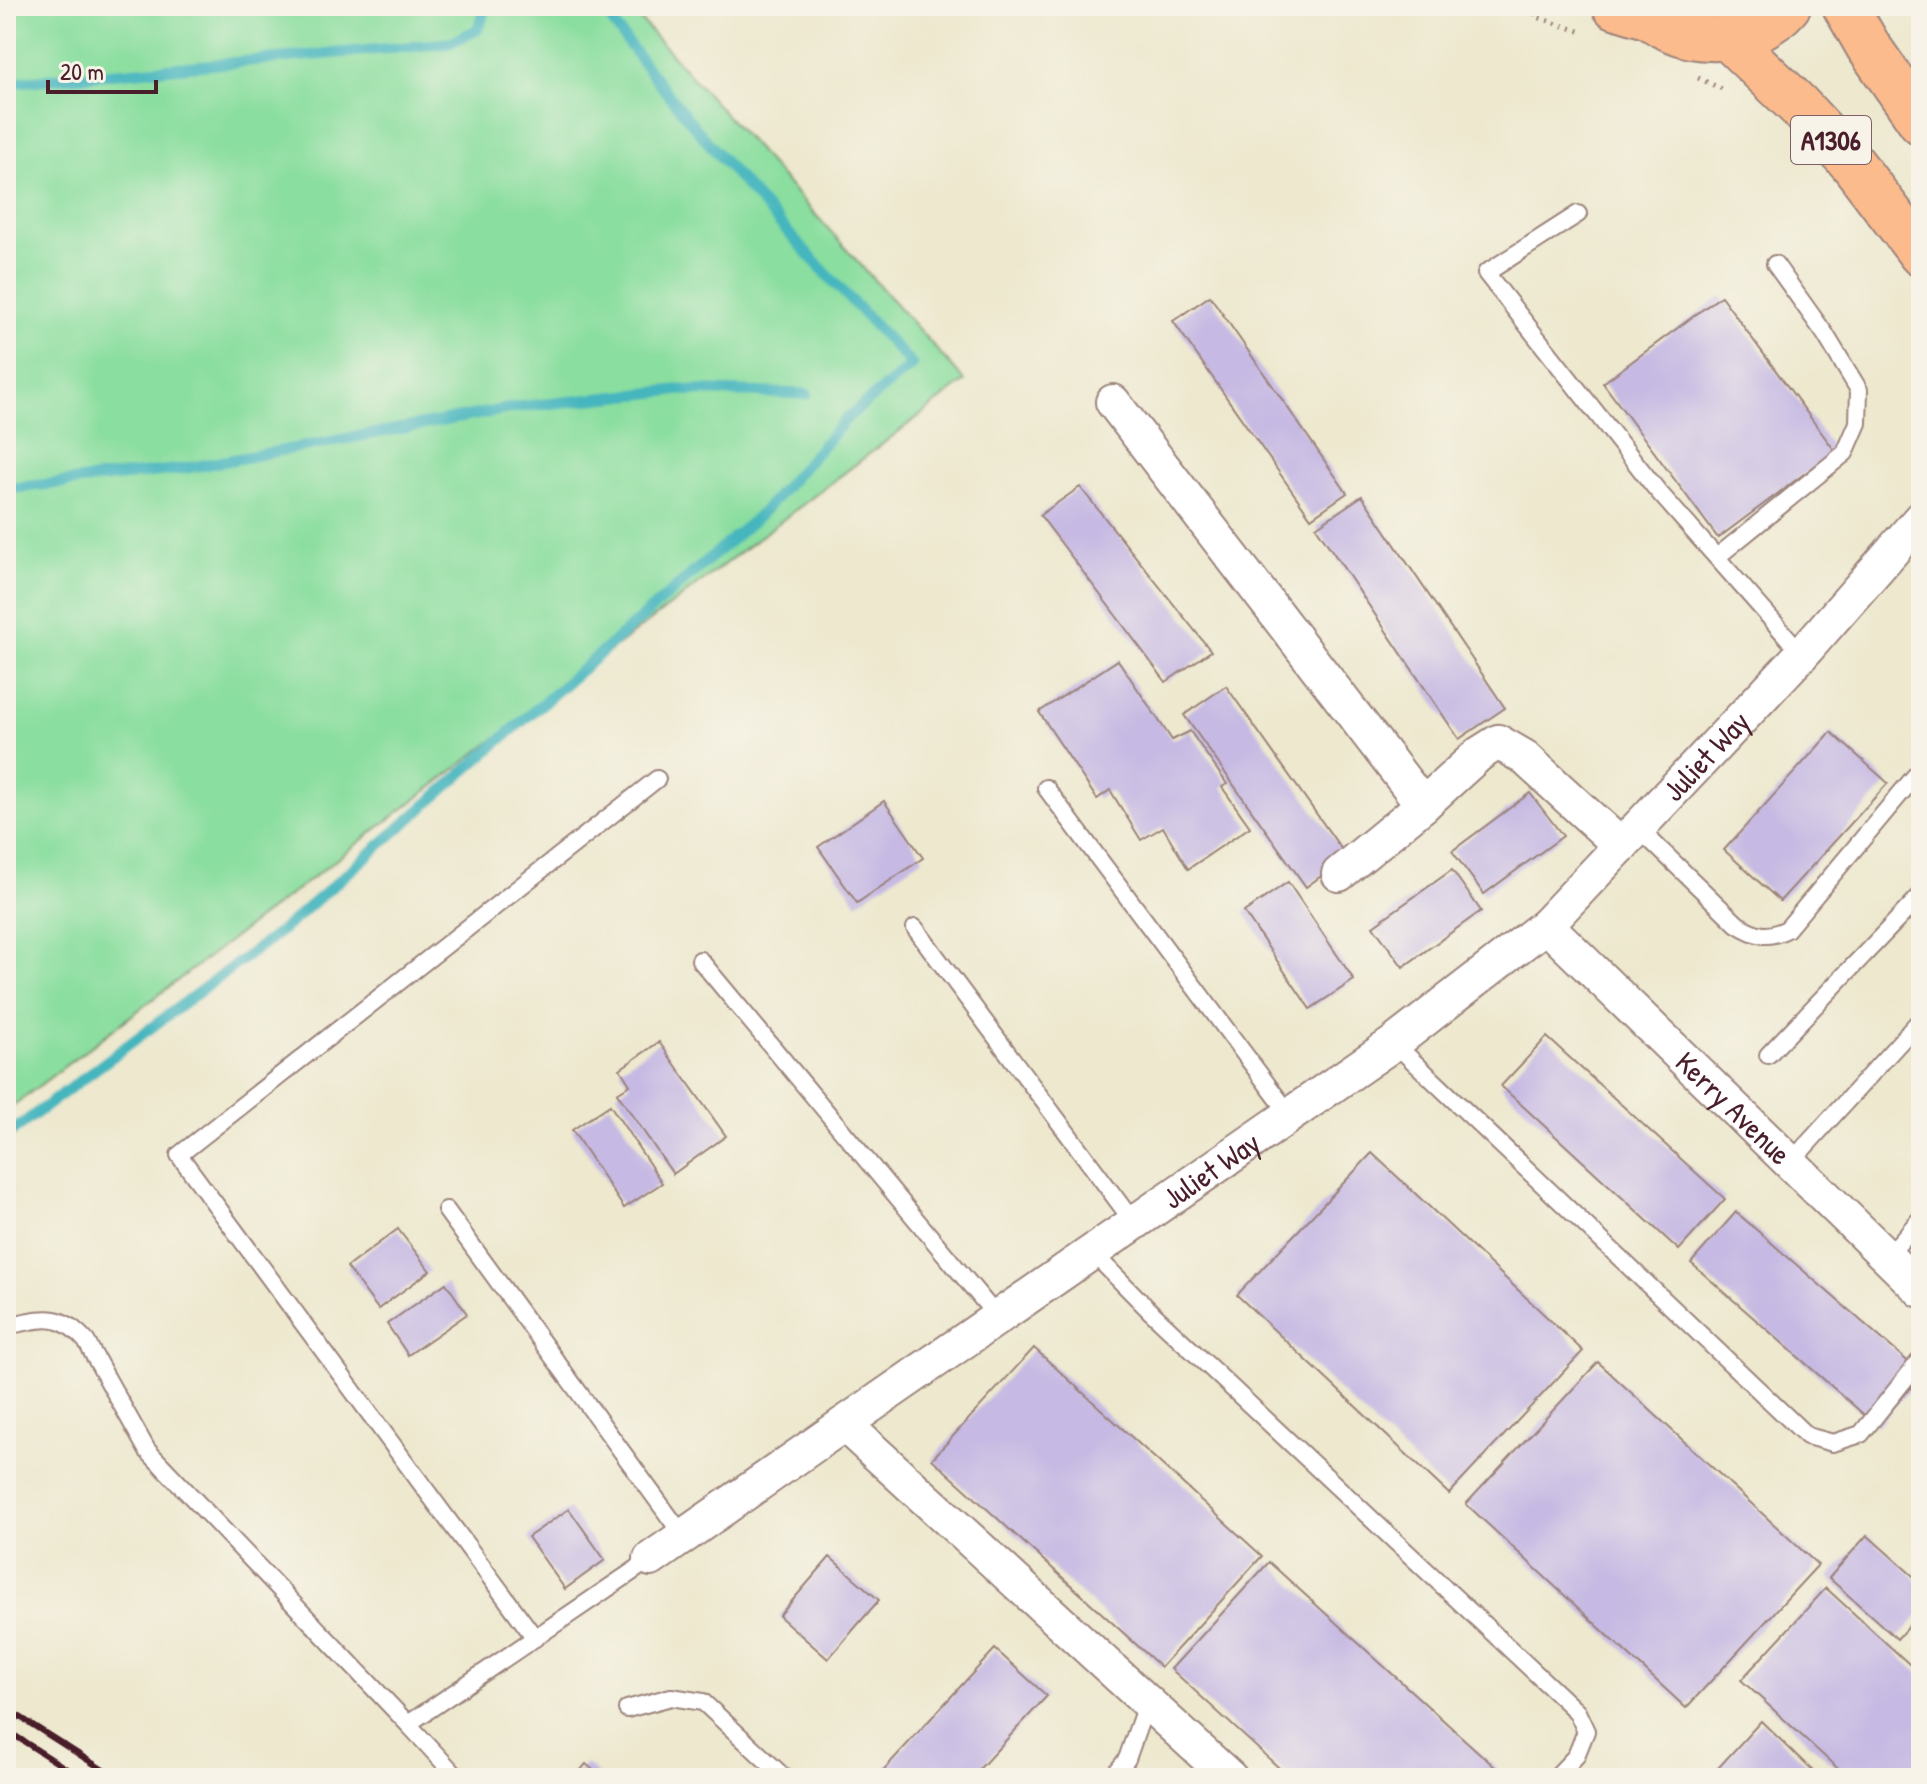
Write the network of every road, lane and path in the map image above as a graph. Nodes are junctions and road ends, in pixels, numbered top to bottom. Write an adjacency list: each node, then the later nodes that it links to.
1 (1536, 6): 5 (path)
2 (1788, 6): 6 (main road)
3 (1845, 6): 7 (main road, A1306)
4 (1633, 9): 6 (main road)
5 (1534, 16)
6 (1728, 38): 9 (main road, A1306)
7 (1921, 122)
8 (1578, 214): 13 (lane)
9 (1921, 254)
10 (1775, 264): 13 (lane)
11 (1113, 402): 18 (street)
12 (1921, 518): 14 (street, Juliet Way)
13 (1717, 557): 14 (lane)
14 (1802, 654): 19 (street, Juliet Way)
15 (1921, 769): 19 (lane)
16 (657, 779): 42 (lane)
17 (1046, 788): 28 (lane)
18 (1423, 805): 19 (street); 20 (street)
19 (1629, 837): 22 (street, Juliet Way)
20 (1339, 874)
21 (1921, 895): 27 (lane)
22 (1546, 925): 26 (street, Juliet Way); 29 (street, Kerry Avenue)
23 (915, 928): 32 (lane)
24 (700, 960): 36 (lane)
25 (1921, 1019): 29 (lane)
26 (1394, 1043): 28 (street, Juliet Way); 38 (lane)
27 (1768, 1055)
28 (1290, 1115): 32 (street, Juliet Way)
29 (1790, 1163): 34 (street, Kerry Avenue)
30 (446, 1210): 40 (lane)
31 (1921, 1218): 34 (lane)
32 (1134, 1223): 33 (street, Juliet Way)
33 (1092, 1252): 36 (street, Juliet Way); 50 (lane)
34 (1887, 1257): 35 (street, Kerry Avenue)
35 (1921, 1290)
36 (998, 1318): 39 (street, Juliet Way)
37 (6, 1326): 45 (lane)
38 (1921, 1359)
39 (844, 1424): 40 (street, Juliet Way); 43 (street)
40 (684, 1537): 41 (street, Juliet Way)
41 (651, 1559): 42 (lane)
42 (535, 1638): 45 (lane)
43 (1147, 1702): 48 (lane); 49 (street)
44 (627, 1709): 47 (lane)
45 (408, 1724): 46 (lane)
46 (458, 1778)
47 (785, 1778)
48 (1112, 1778)
49 (1230, 1778)
50 (1555, 1778)

